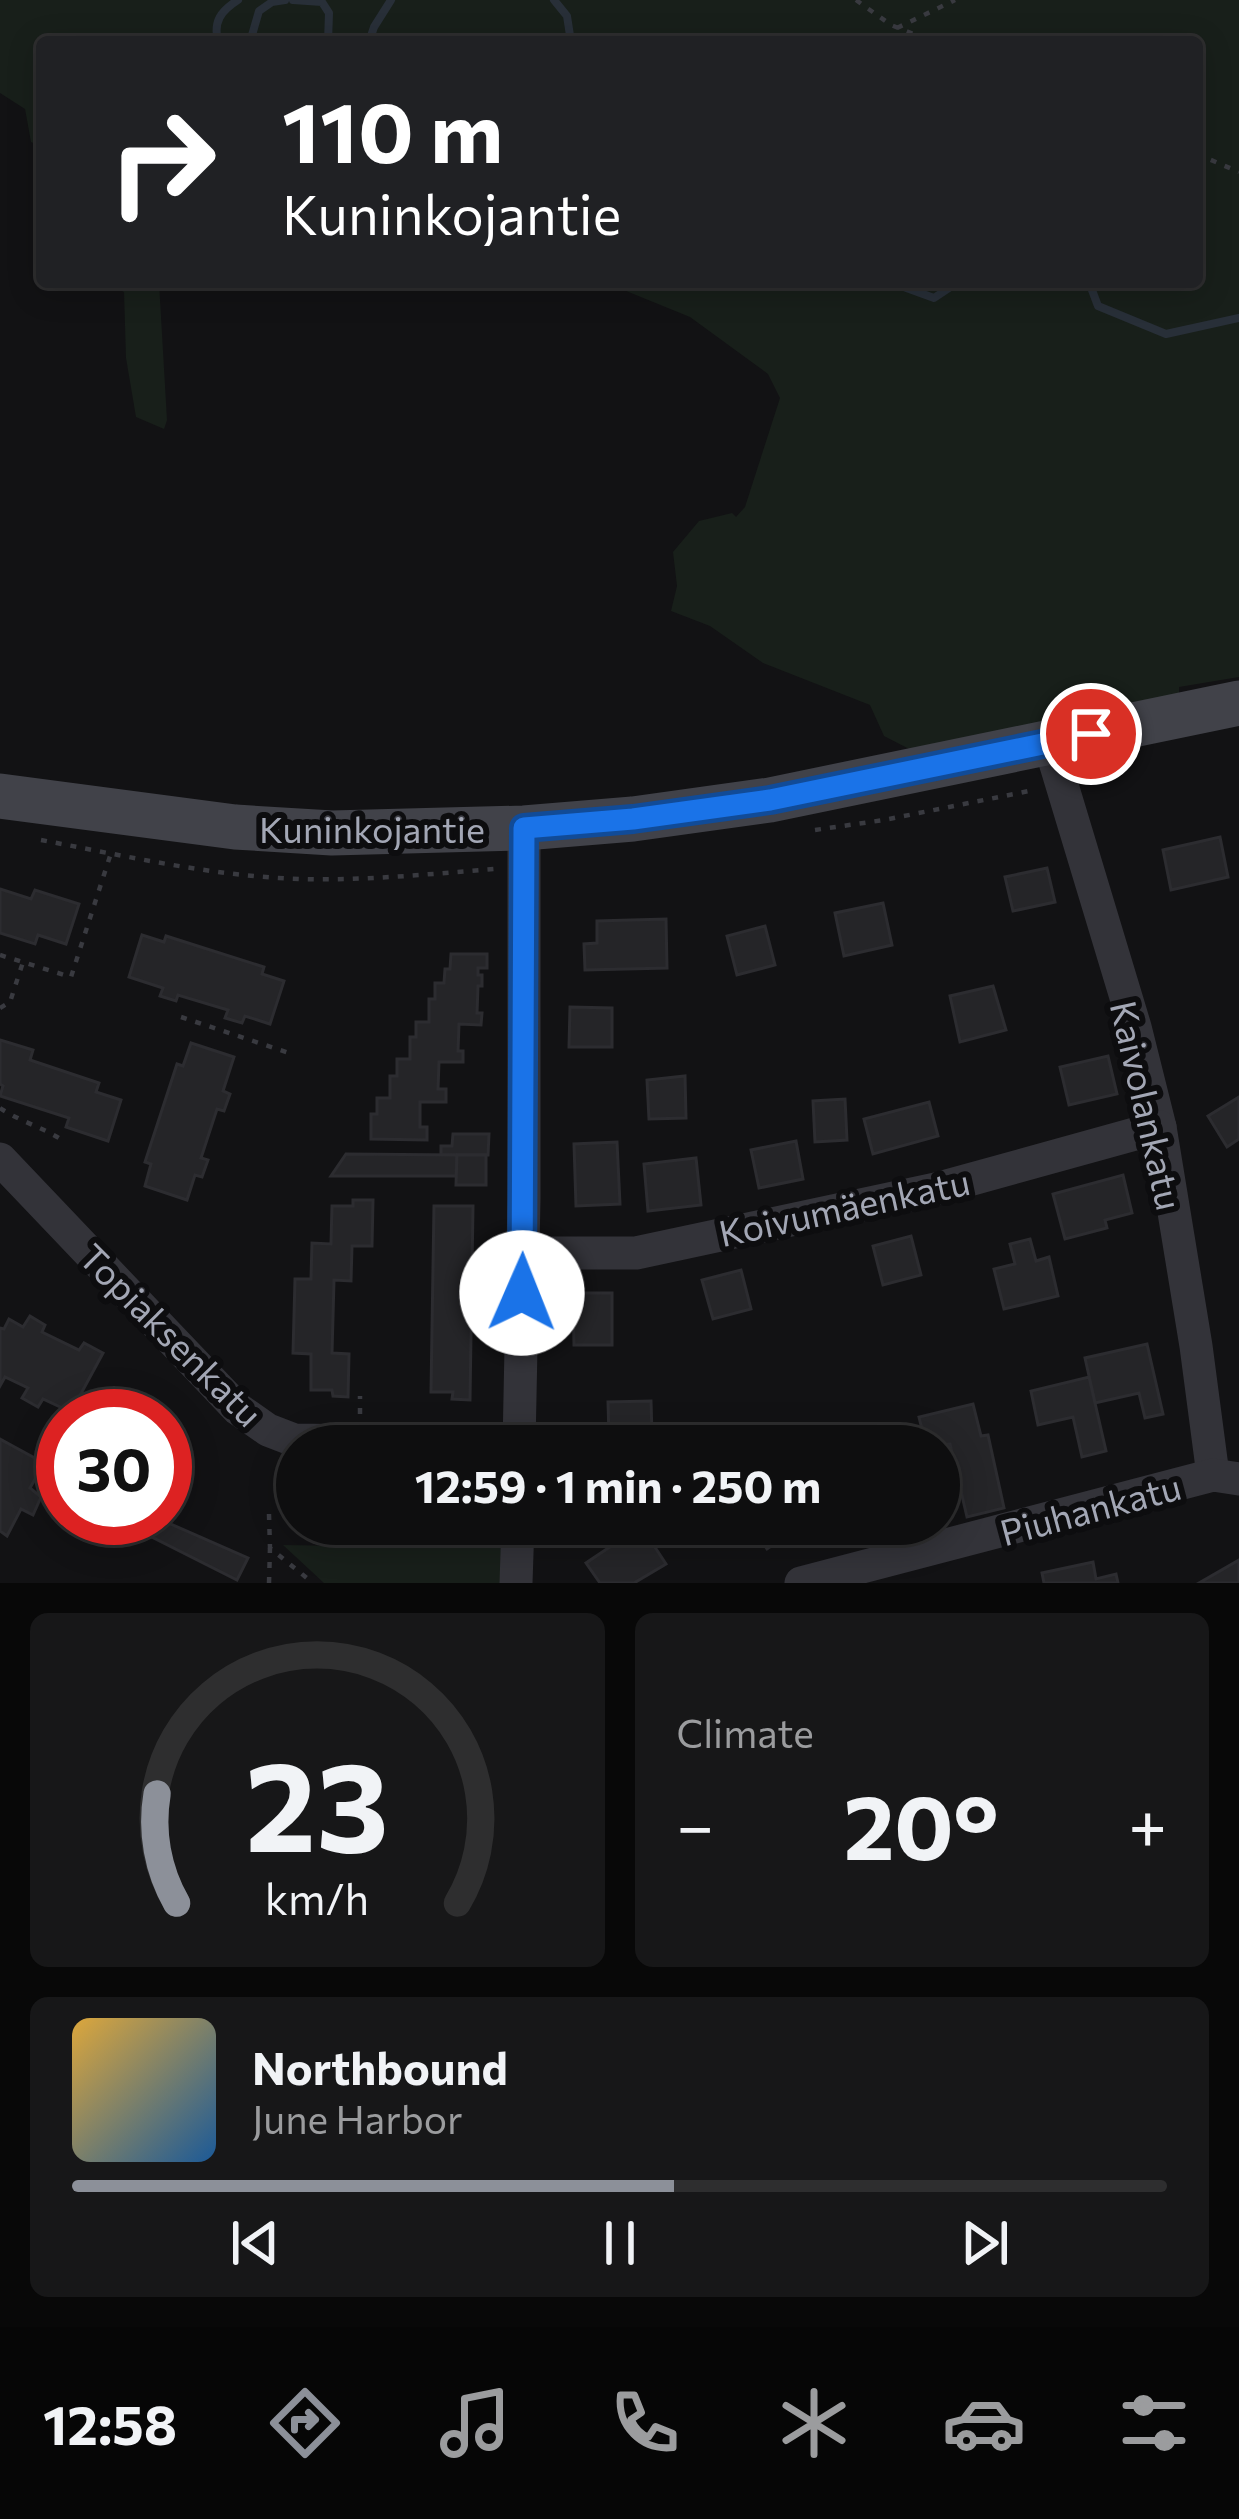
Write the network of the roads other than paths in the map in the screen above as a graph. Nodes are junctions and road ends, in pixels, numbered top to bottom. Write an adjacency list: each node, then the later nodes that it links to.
1 (1239, 703): 2 (main road, Kuninkojantie)
2 (1049, 742): 4 (main road, Kuninkojantie); 5 (street, Kaivolankatu)
3 (0, 796): 4 (main road, Kuninkojantie)
4 (524, 828): 7 (street)
5 (1160, 1127): 7 (street, Koivumäenkatu); 10 (street, Kaivolankatu)
6 (0, 1159): 9 (street, Topiaksenkatu)
7 (523, 1253): 8 (street)
8 (519, 1425)
9 (276, 1433)
10 (1226, 1477): 13 (street, Piuhankatu)
11 (517, 1545): 12 (street)
12 (516, 1583)
13 (801, 1583)

